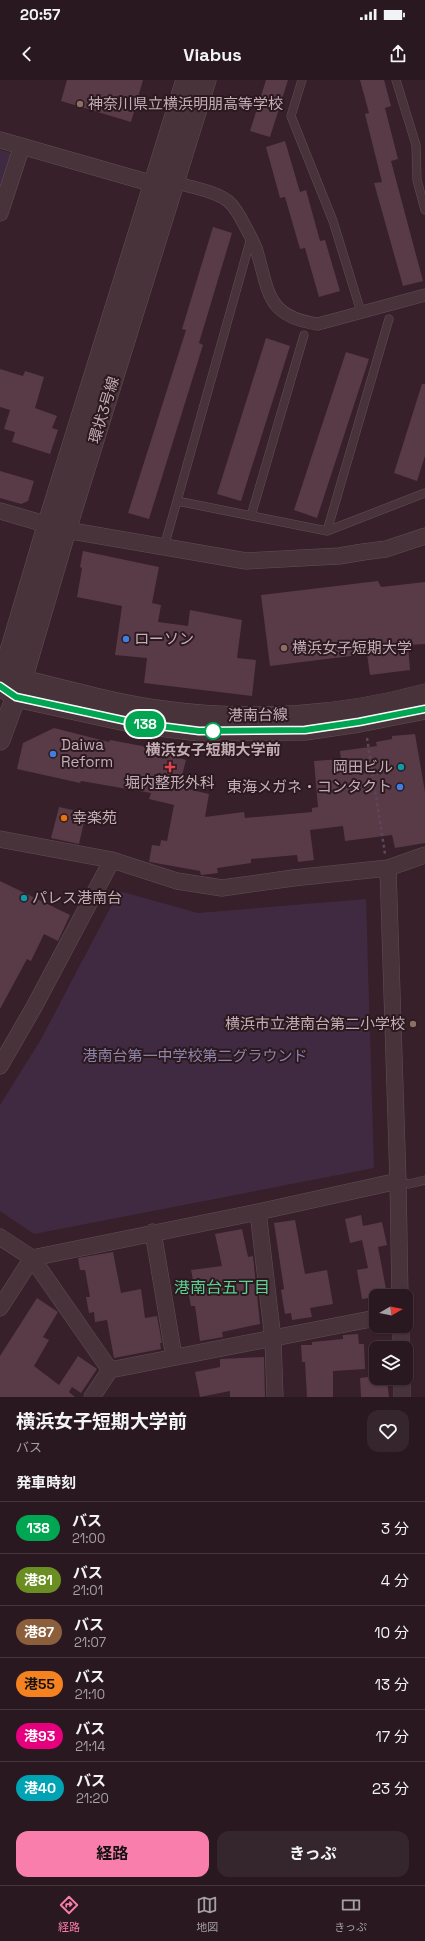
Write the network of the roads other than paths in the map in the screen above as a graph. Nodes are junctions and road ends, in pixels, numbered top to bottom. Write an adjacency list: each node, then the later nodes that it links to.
1 (186, 80): 7 (street, 環状3号線)
2 (206, 80): 8 (street, 環状3号線)
3 (302, 80): 13 (lane)
4 (396, 80): 9 (lane)
5 (0, 140): 6 (street)
6 (22, 146): 7 (street); 10 (street)
7 (153, 184): 8 (street); 20 (street, 環状3号線)
8 (179, 187): 11 (street); 21 (street, 環状3号線)
9 (425, 210)
10 (0, 213)
11 (251, 238): 13 (street); 17 (lane)
12 (425, 295): 13 (street)
13 (361, 312)
14 (389, 319): 22 (lane)
15 (304, 335): 19 (lane)
16 (425, 493): 22 (lane)
17 (176, 501): 19 (lane); 24 (lane)
18 (0, 511): 20 (street)
19 (251, 516): 22 (lane)
20 (48, 523): 21 (street); 25 (street, 環状3号線)
21 (66, 530): 24 (street); 25 (street, 環状3号線)
22 (327, 531)
23 (425, 536): 24 (street)
24 (164, 547)
25 (7, 687): 26 (street, 港南台線); 27 (street, 港南台線); 28 (street, 環状3号線)
26 (425, 694)
27 (425, 709)
28 (0, 740)
29 (0, 838): 31 (street)
30 (425, 855): 32 (street)
31 (112, 860): 32 (street); 33 (street)
32 (388, 868): 35 (street)
33 (0, 1066)
34 (425, 1180): 35 (lane)
35 (398, 1181): 36 (street); 40 (street)
36 (258, 1212): 37 (street); 43 (street)
37 (153, 1232): 39 (street); 44 (street)
38 (0, 1237): 39 (street)
39 (32, 1258): 41 (street); 45 (street)
40 (400, 1289)
41 (0, 1308)
42 (369, 1319): 43 (street)
43 (273, 1338): 44 (street); 48 (street)
44 (174, 1357): 45 (street)
45 (110, 1370): 47 (street)
46 (402, 1385): 49 (street)
47 (92, 1397)
48 (275, 1397)
49 (402, 1397)

